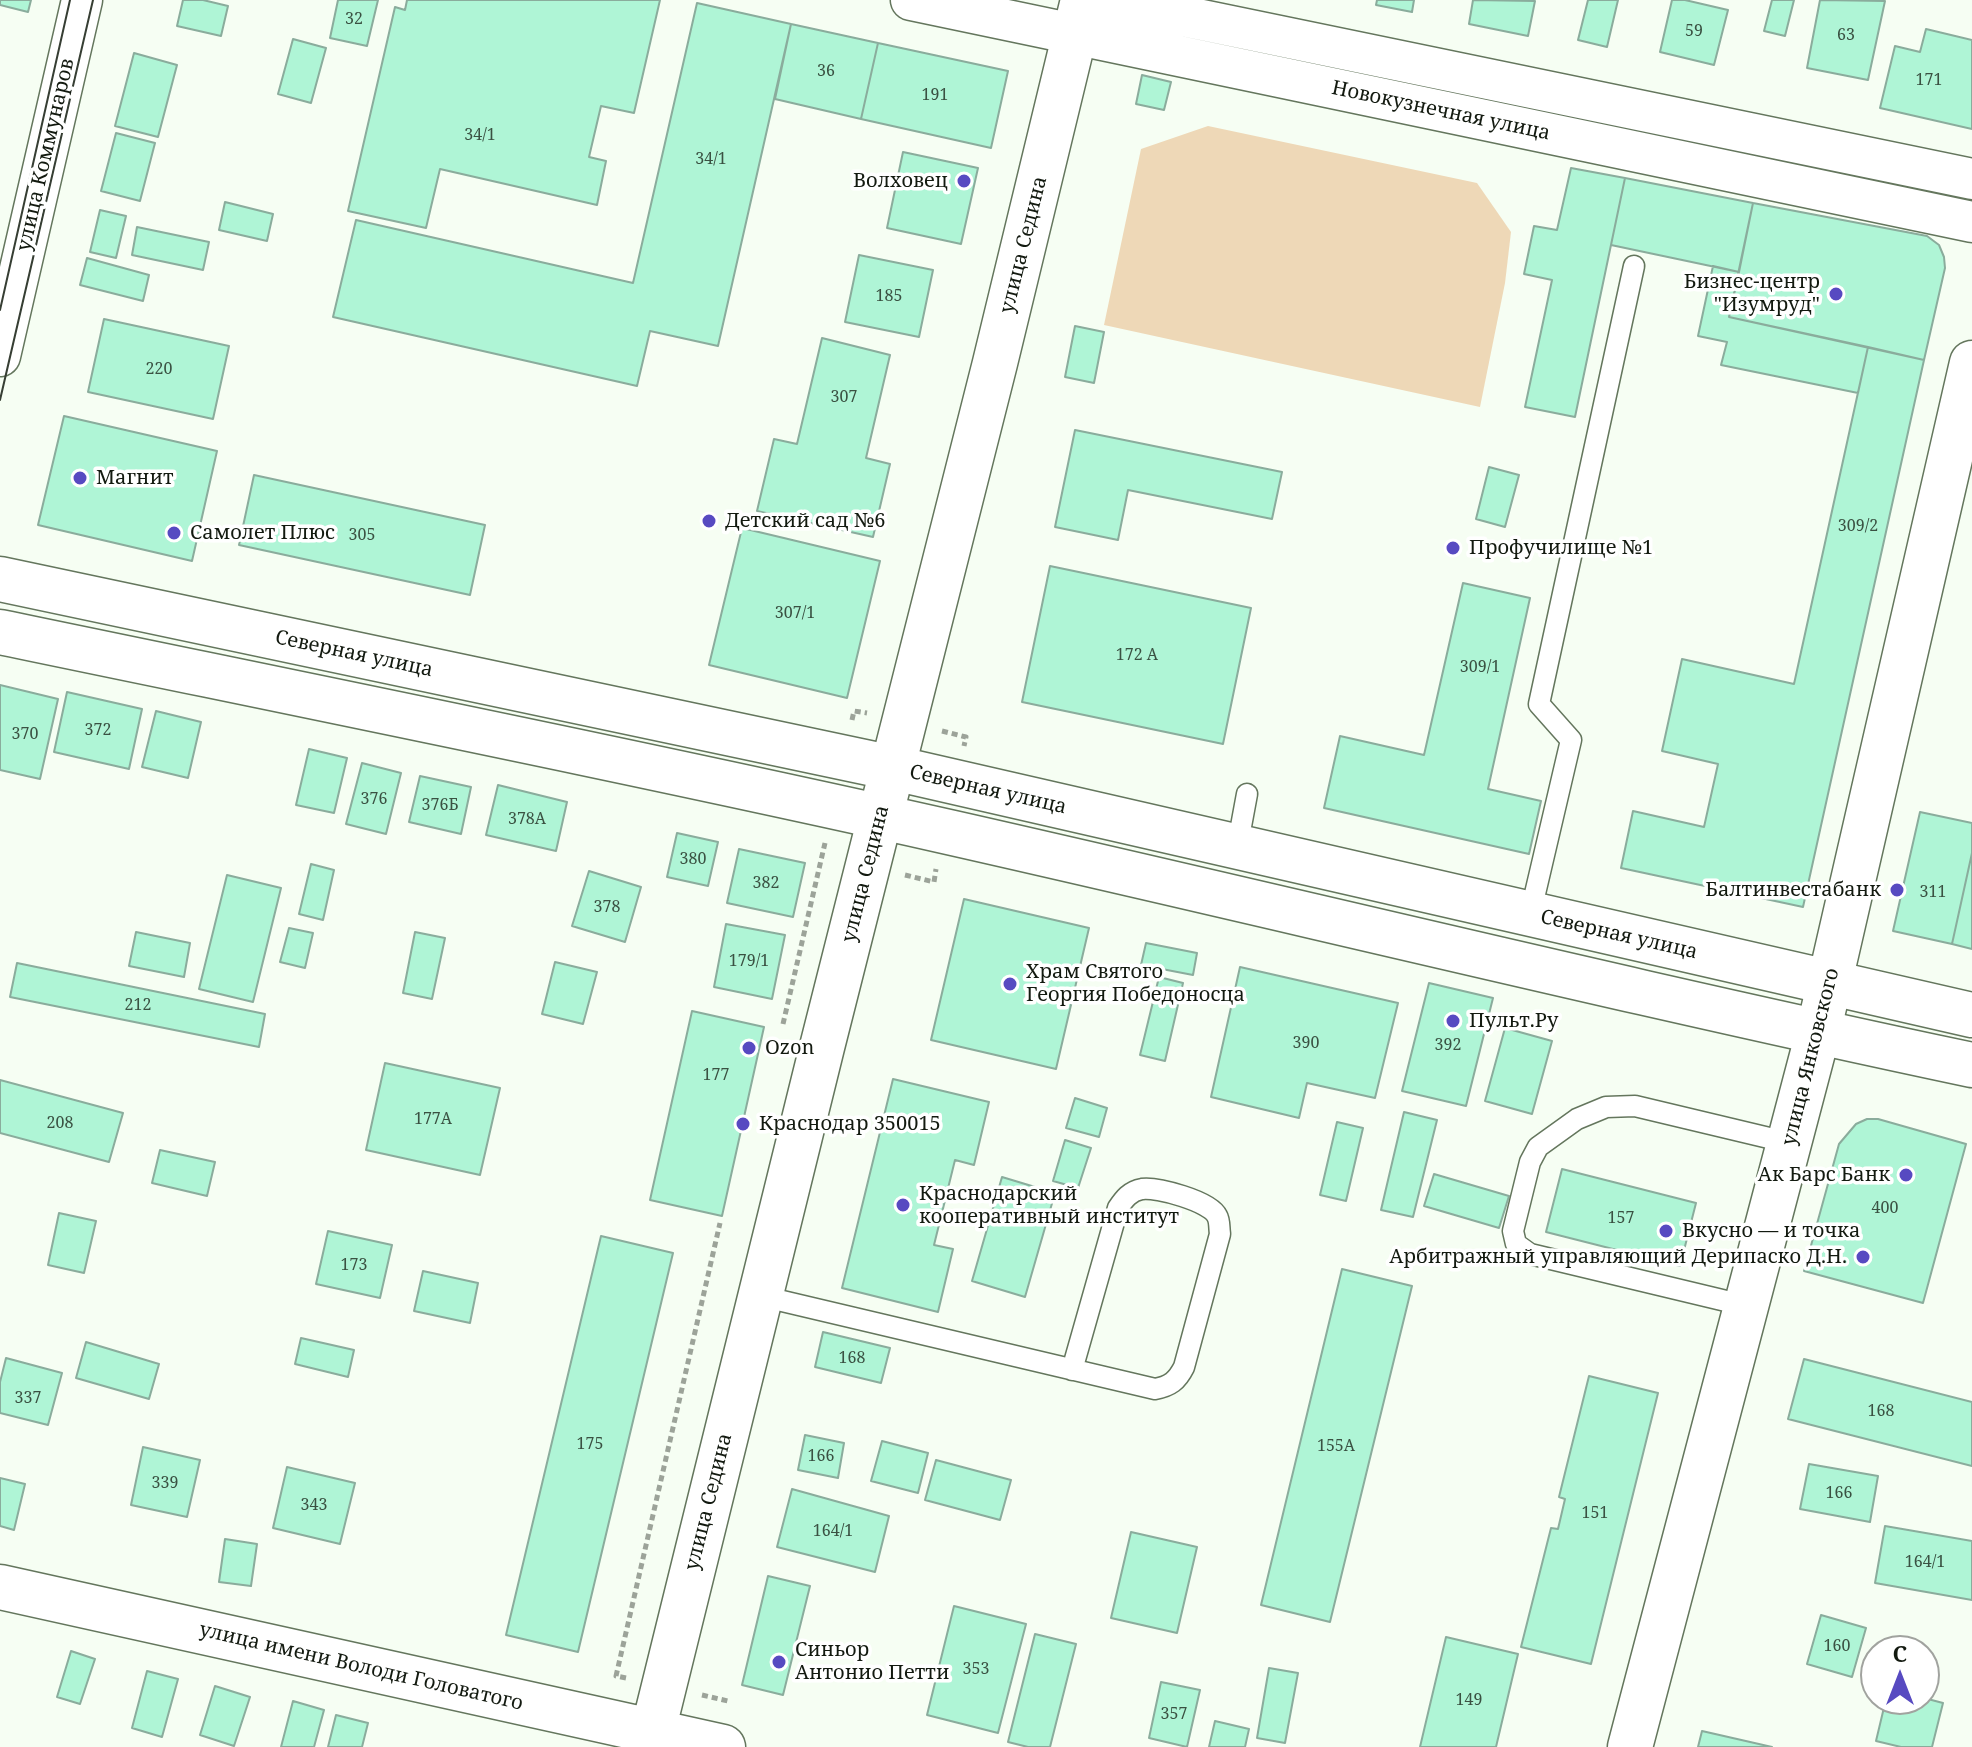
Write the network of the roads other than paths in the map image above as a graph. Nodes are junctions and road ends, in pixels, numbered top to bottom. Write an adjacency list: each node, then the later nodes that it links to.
1 (82, 0): 8 (street, улица Коммунаров)
2 (911, 0): 4 (street, Новокузнечная улица)
3 (1105, 0): 5 (street, Новокузнечная улица)
4 (1079, 18): 6 (street, Новокузнечная улица); 12 (main road, улица Седина)
5 (1972, 179)
6 (1972, 222)
7 (1634, 266): 16 (lane)
8 (0, 356)
9 (1972, 363): 17 (main road, улица Янковского)
10 (0, 579): 12 (main road, Северная улица)
11 (0, 632): 14 (main road)
12 (900, 770): 14 (main road, улица Седина); 15 (main road, Северная улица)
13 (1247, 794): 15 (lane)
14 (888, 819): 19 (main road); 22 (main road, улица Седина)
15 (1237, 848): 16 (main road, Северная улица)
16 (1530, 915): 17 (main road, Северная улица)
17 (1830, 983): 18 (main road, Северная улица); 19 (main road, улица Янковского)
18 (1972, 1015)
19 (1818, 1033): 20 (main road); 21 (main road, улица Янковского)
20 (1972, 1065)
21 (1790, 1143): 23 (main road, улица Янковского); 23 (lane)
22 (761, 1296): 24 (lane); 26 (main road, улица Седина)
23 (1747, 1306): 28 (main road, улица Янковского)
24 (1072, 1370): 24 (lane)
25 (0, 1587): 26 (main road, улица имени Володи Головатого)
26 (651, 1740): 27 (main road, улица имени Володи Головатого)
27 (723, 1747)
28 (1630, 1747)

